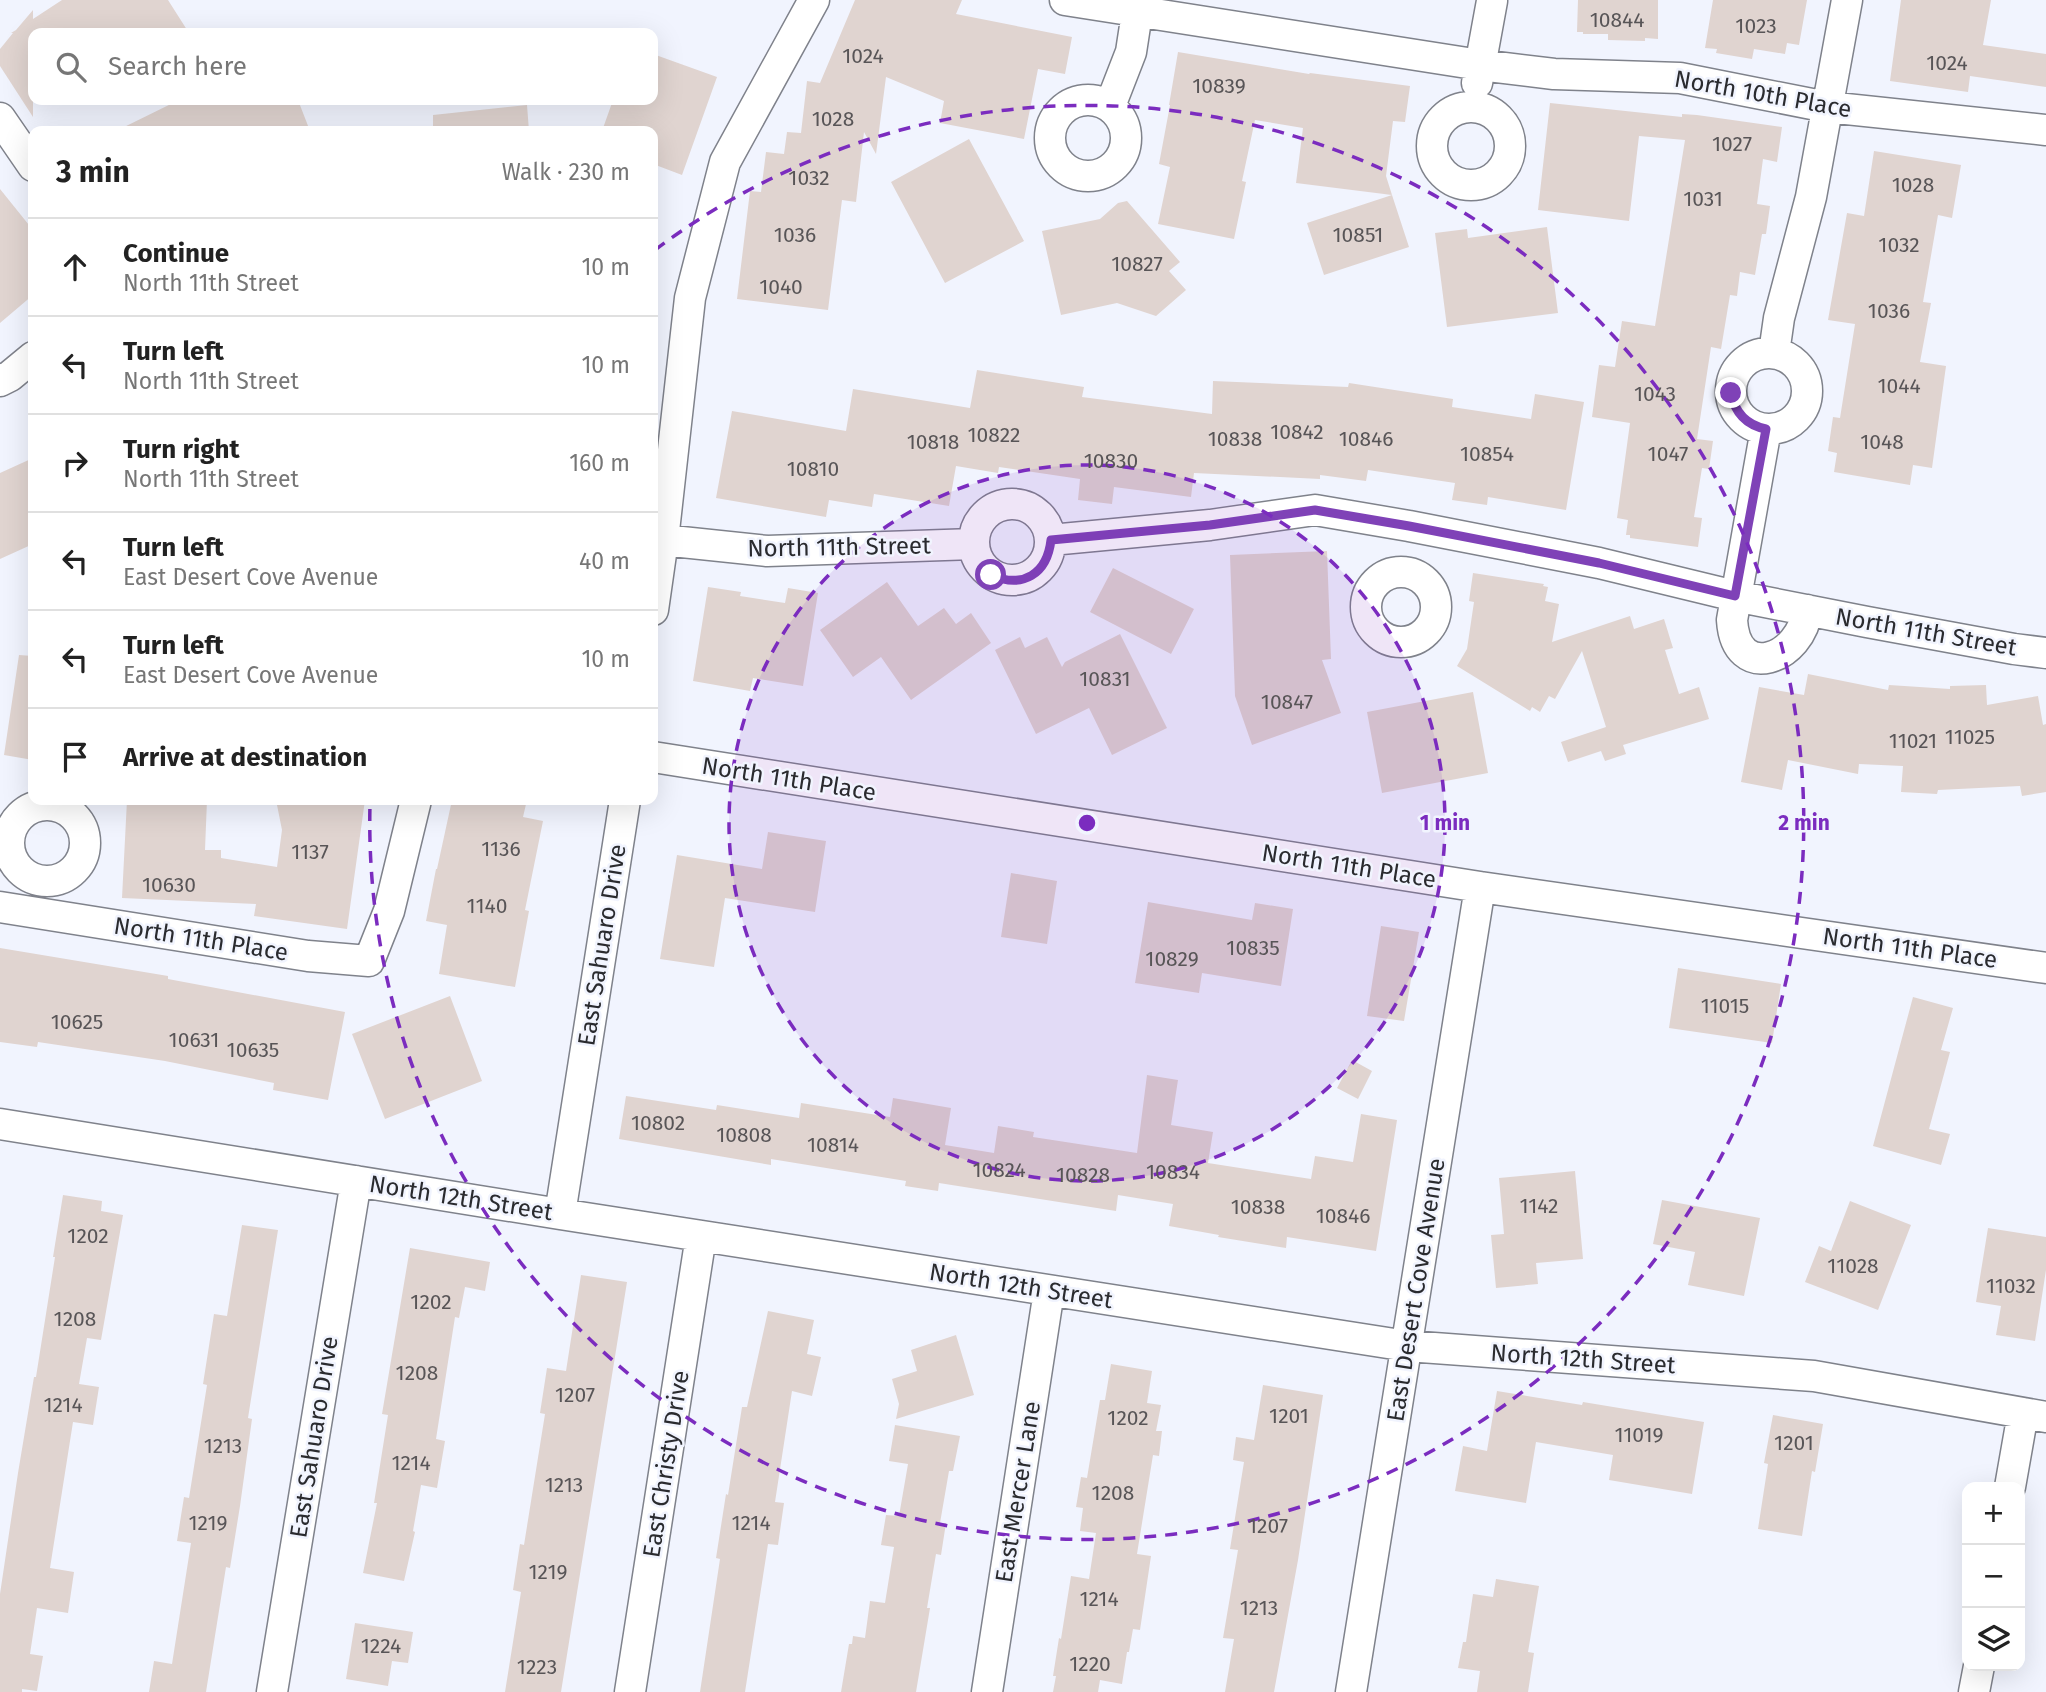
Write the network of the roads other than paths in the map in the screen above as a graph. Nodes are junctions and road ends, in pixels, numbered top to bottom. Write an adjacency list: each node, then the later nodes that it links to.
1 (814, 0): 19 (street)
2 (1065, 0): 6 (street, North 10th Place)
3 (1491, 0): 4 (street); 7 (street)
4 (1506, 0)
5 (1847, 0): 10 (street)
6 (1137, 13): 7 (street, North 10th Place); 8 (street)
7 (1480, 65): 9 (street); 10 (street, North 10th Place)
8 (1110, 106)
9 (1474, 107)
10 (1827, 107): 12 (street, North 10th Place); 14 (street)
11 (0, 118): 13 (street)
12 (2046, 130)
13 (28, 159)
14 (1774, 353): 17 (street); 17 (street)
15 (28, 361): 16 (street)
16 (0, 381)
17 (1766, 429): 23 (street)
18 (1409, 526): 20 (street, North 11th Street); 22 (street); 23 (street, North 11th Street)
19 (658, 539): 21 (street, North 11th Street)
20 (1051, 540): 21 (street); 21 (street)
21 (974, 544)
22 (1406, 573)
23 (1735, 596): 24 (street, North 11th Street); 24 (street, North 11th Street)
24 (1807, 610): 25 (street, North 11th Street)
25 (2046, 653)
26 (658, 758): 30 (street, North 11th Place)
27 (415, 805): 32 (street, North 11th Place)
28 (624, 805): 36 (street, East Sahuaro Drive)
29 (38, 881): 32 (street)
30 (1480, 887): 33 (street, North 11th Place); 39 (street, East Desert Cove Avenue)
31 (0, 907): 32 (street, North 11th Place)
32 (34, 911)
33 (2046, 968)
34 (1, 1134): 35 (street, North 12th Street)
35 (356, 1181): 36 (street, North 12th Street); 43 (street, East Sahuaro Drive)
36 (559, 1214): 37 (street, North 12th Street)
37 (701, 1236): 38 (street, North 12th Street); 44 (street, East Christy Drive)
38 (1049, 1291): 39 (street, North 12th Street); 45 (street, East Mercer Lane)
39 (1407, 1346): 40 (street, North 12th Street); 46 (street, East Desert Cove Avenue)
40 (2034, 1415): 41 (street)
41 (2012, 1482)
42 (1978, 1671): 47 (street)
43 (272, 1692)
44 (630, 1692)
45 (987, 1692)
46 (1351, 1692)
47 (1975, 1692)

